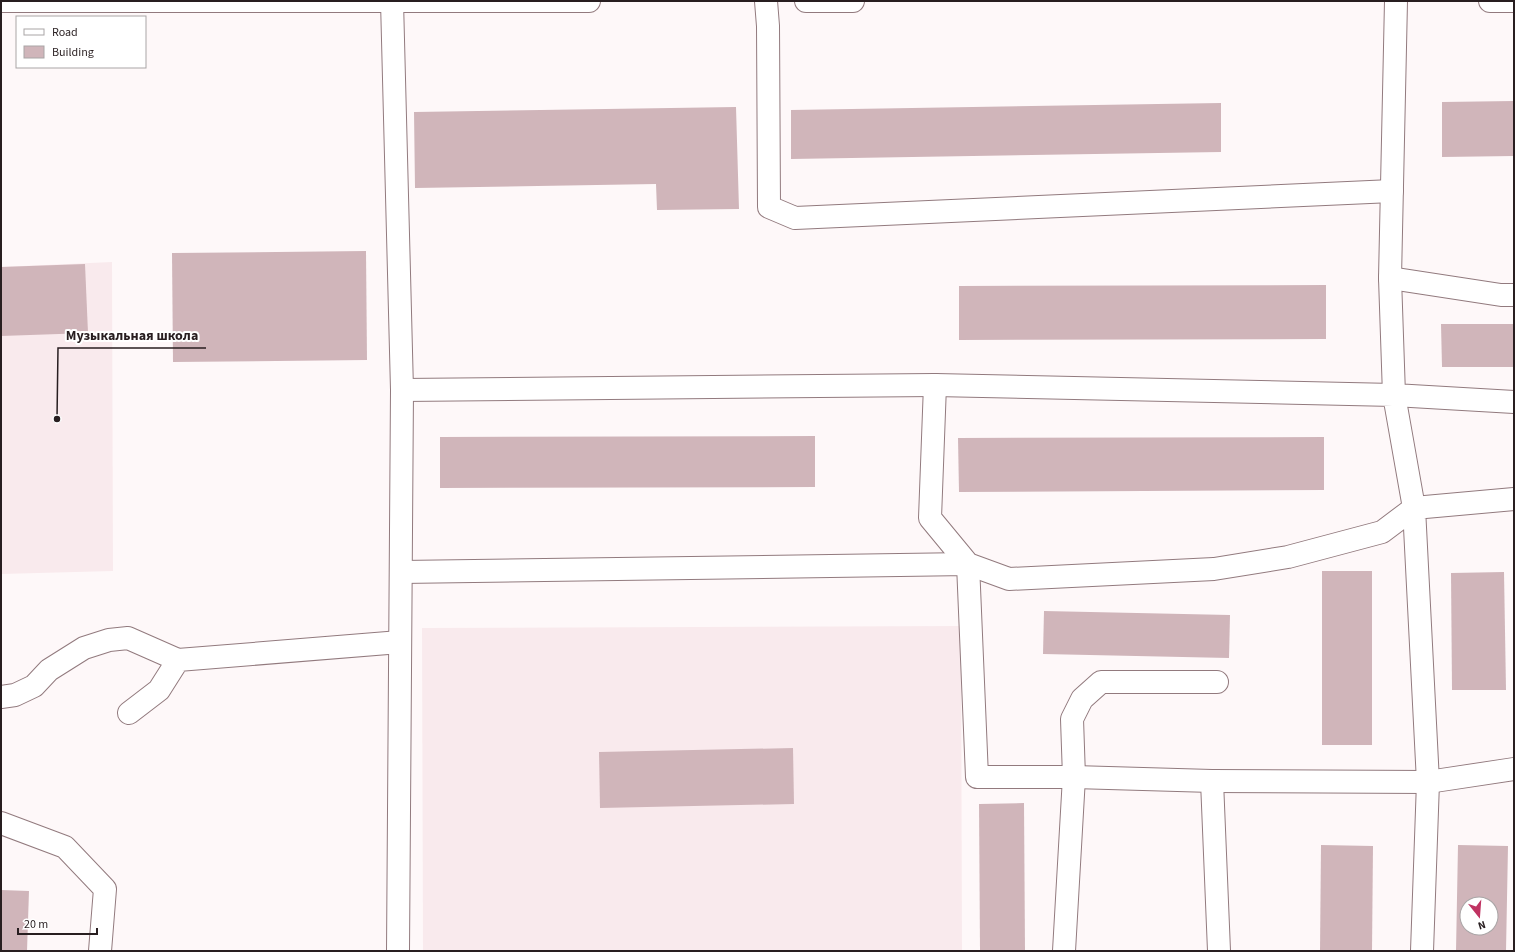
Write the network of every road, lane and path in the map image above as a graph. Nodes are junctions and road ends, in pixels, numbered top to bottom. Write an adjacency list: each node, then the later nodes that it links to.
1 (1, 1): 2 (main road)
2 (392, 1): 3 (main road); 14 (main road)
3 (589, 1)
4 (766, 1): 10 (main road)
5 (806, 1): 6 (main road)
6 (852, 1)
7 (1396, 1): 10 (main road)
8 (1490, 1): 9 (main road)
9 (1514, 1)
10 (1392, 191): 11 (main road)
11 (1390, 278): 12 (main road); 15 (main road)
12 (1514, 295)
13 (935, 385): 14 (main road); 15 (main road); 19 (main road)
14 (402, 390): 20 (main road)
15 (1394, 395): 16 (main road); 18 (main road)
16 (1514, 402)
17 (1514, 499): 18 (main road)
18 (1414, 508): 19 (main road); 29 (main road)
19 (968, 564): 20 (main road); 27 (main road)
20 (401, 572): 21 (main road)
21 (400, 642): 22 (main road); 32 (main road)
22 (178, 660): 24 (main road); 25 (main road)
23 (1217, 682): 27 (main road)
24 (1, 697)
25 (129, 712)
26 (1514, 769): 29 (main road)
27 (1074, 777): 28 (main road); 33 (main road)
28 (1212, 781): 29 (main road); 34 (main road)
29 (1428, 782): 35 (main road)
30 (1, 823): 31 (main road)
31 (100, 951)
32 (398, 951)
33 (1064, 951)
34 (1219, 951)
35 (1422, 951)

